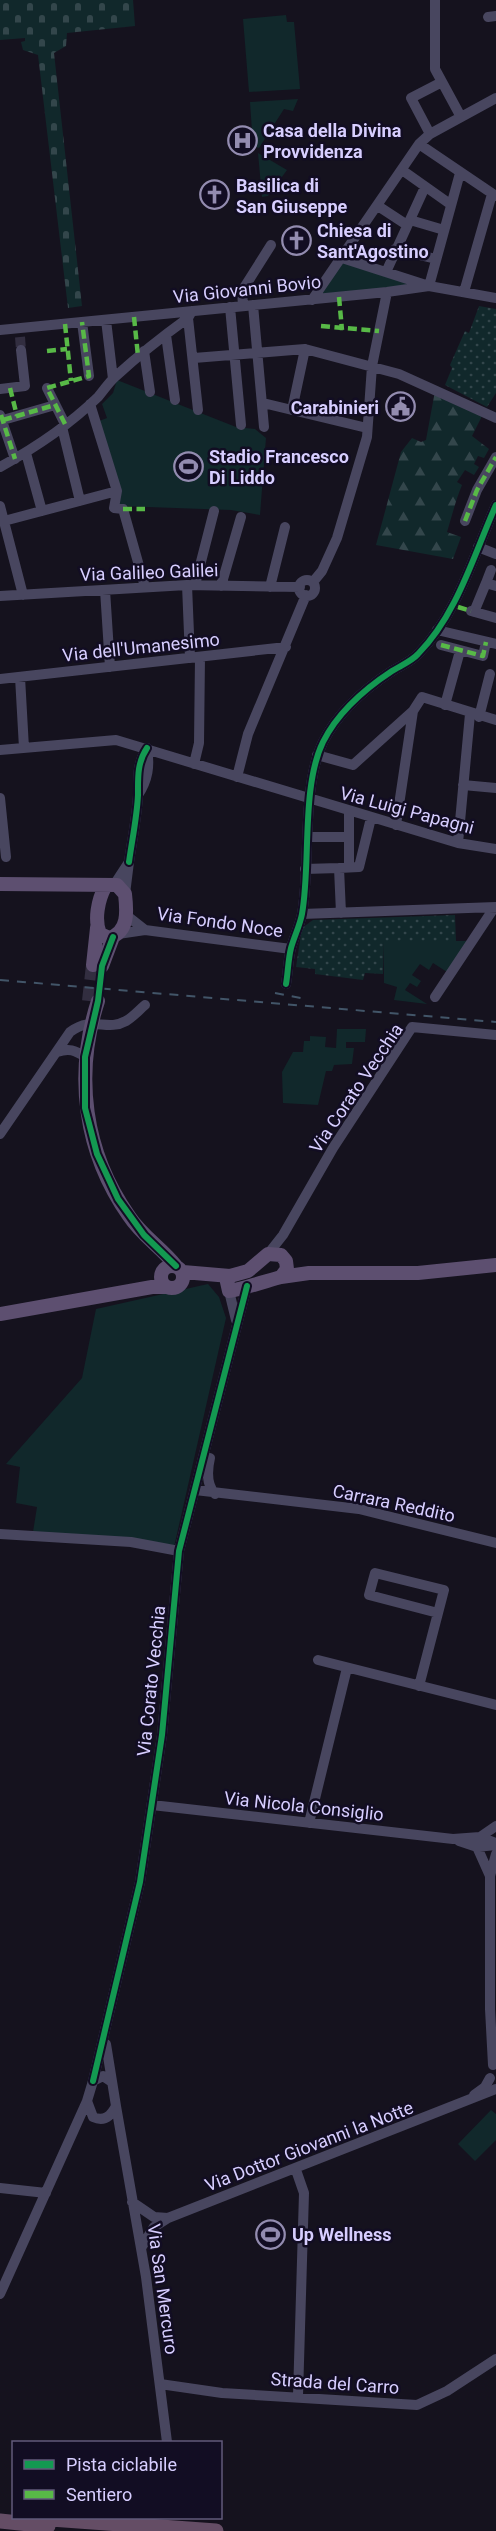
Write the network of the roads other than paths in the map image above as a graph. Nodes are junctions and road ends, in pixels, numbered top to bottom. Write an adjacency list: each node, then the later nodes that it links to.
1 (435, 0): 2 (street)
2 (442, 82): 4 (street); 5 (street)
3 (496, 98): 4 (street)
4 (461, 117): 5 (street)
5 (430, 134): 6 (street)
6 (419, 144): 7 (street); 8 (street)
7 (402, 170): 9 (street); 12 (street)
8 (460, 173): 10 (street); 11 (street)
9 (425, 187): 11 (street); 13 (street)
10 (494, 195): 22 (street)
11 (450, 204): 14 (street)
12 (378, 206): 13 (street); 17 (street)
13 (408, 223): 14 (street); 16 (street)
14 (444, 230): 18 (street)
15 (271, 245): 25 (street)
16 (395, 249): 18 (street); 19 (street)
17 (342, 258): 19 (street); 24 (street)
18 (436, 259): 20 (street)
19 (387, 270): 20 (street)
20 (429, 286): 21 (street, Via Giovanni Bovio); 22 (street, Via Giovanni Bovio)
21 (387, 292): 24 (street, Via Giovanni Bovio); 38 (street)
22 (464, 292): 23 (street, Via Giovanni Bovio)
23 (496, 296)
24 (312, 300): 25 (street, Via Giovanni Bovio)
25 (248, 305): 26 (street, Via Giovanni Bovio); 35 (street)
26 (230, 307): 27 (street, Via Giovanni Bovio); 36 (street)
27 (190, 315): 28 (street, Via Giovanni Bovio); 31 (street); 37 (street)
28 (106, 320): 29 (street, Via Giovanni Bovio); 40 (street)
29 (82, 322): 30 (street, Via Giovanni Bovio); 39 (street)
30 (0, 330)
31 (166, 334): 34 (street); 44 (street)
32 (305, 349): 35 (street); 38 (street); 49 (street)
33 (21, 350): 42 (street)
34 (144, 351): 40 (street); 43 (street)
35 (259, 351): 36 (street); 45 (street)
36 (234, 354): 37 (street); 53 (street)
37 (194, 358): 48 (street)
38 (372, 366): 51 (street); 55 (street)
39 (88, 376)
40 (113, 379): 46 (street)
41 (47, 388): 47 (street)
42 (0, 389)
43 (150, 392)
44 (175, 400)
45 (263, 403): 49 (street); 54 (street)
46 (90, 404): 52 (street); 60 (street)
47 (55, 405): 50 (street); 52 (street)
48 (198, 410)
49 (292, 410): 55 (street)
50 (1, 417): 58 (street)
51 (496, 418)
52 (64, 425): 56 (street); 61 (street)
53 (241, 425)
54 (264, 427)
55 (367, 428): 79 (street)
56 (26, 453): 58 (street); 64 (street)
57 (496, 457): 68 (street)
58 (15, 459): 59 (street)
59 (0, 467)
60 (117, 491): 61 (street); 76 (street)
61 (80, 501): 64 (street)
62 (496, 505): 70 (street)
63 (0, 506): 67 (street)
64 (42, 511): 67 (street)
65 (214, 511): 74 (street)
66 (241, 517): 75 (street)
67 (4, 521): 80 (street)
68 (465, 521)
69 (285, 527): 77 (street)
70 (478, 547): 71 (street); 83 (street)
71 (496, 554)
72 (491, 570): 73 (street)
73 (491, 584): 82 (street)
74 (191, 585): 75 (street, Via Galileo Galilei); 76 (street, Via Galileo Galilei); 88 (street)
75 (221, 586): 77 (street, Via Galileo Galilei)
76 (145, 587): 78 (street, Via Galileo Galilei)
77 (270, 587): 79 (street, Via Galileo Galilei)
78 (105, 590): 80 (street, Via Galileo Galilei); 89 (street)
79 (303, 591): 86 (street)
80 (23, 595): 81 (street, Via Galileo Galilei)
81 (0, 596)
82 (496, 618)
83 (437, 630): 84 (street); 100 (street)
84 (491, 643): 87 (street)
85 (441, 645): 87 (street)
86 (286, 647): 88 (street, Via dell'Umanesimo); 102 (street)
87 (460, 651): 93 (street)
88 (195, 657): 89 (street, Via dell'Umanesimo); 101 (street)
89 (110, 667): 91 (street, Via dell'Umanesimo)
90 (490, 674): 95 (street)
91 (20, 676): 92 (street, Via dell'Umanesimo); 97 (street)
92 (0, 679)
93 (446, 705): 94 (street); 95 (street)
94 (413, 711): 100 (street); 109 (street)
95 (475, 715): 96 (street); 103 (street)
96 (496, 720)
97 (24, 748): 98 (street, Via Luigi Papagni); 99 (street, Via Luigi Papagni)
98 (147, 748): 101 (street, Via Luigi Papagni); 115 (street)
99 (0, 750)
100 (317, 755): 106 (street)
101 (194, 764): 102 (street, Via Luigi Papagni)
102 (237, 777): 106 (street, Via Luigi Papagni)
103 (463, 785): 104 (street); 112 (street)
104 (496, 788)
105 (0, 798): 114 (street)
106 (311, 800): 107 (street, Via Luigi Papagni); 110 (street)
107 (349, 811): 108 (street, Via Luigi Papagni); 111 (street)
108 (371, 818): 109 (street, Via Luigi Papagni); 117 (street)
109 (396, 825): 112 (street, Via Luigi Papagni)
110 (308, 837): 111 (street); 116 (street)
111 (349, 837): 117 (street)
112 (458, 843): 113 (street, Via Luigi Papagni)
113 (496, 849)
114 (6, 857)
115 (129, 862): 120 (street); 121 (street)
116 (305, 868): 117 (street); 125 (street)
117 (349, 868): 124 (street)
118 (0, 884): 119 (main road)
119 (82, 886): 120 (main road); 122 (main road)
120 (109, 886): 121 (main road); 122 (main road)
121 (125, 894): 126 (main road)
122 (98, 905): 127 (main road)
123 (495, 908): 124 (street); 132 (street)
124 (341, 913): 125 (street)
125 (302, 914): 130 (street)
126 (126, 915): 128 (street, Via Fondo Noce); 129 (main road)
127 (97, 928): 129 (main road); 129 (main road)
128 (145, 930): 129 (street, Via Fondo Noce); 130 (street, Via Fondo Noce)
129 (116, 935)
130 (291, 949): 131 (street)
131 (286, 984)
132 (435, 997)
133 (94, 1001): 135 (main road)
134 (145, 1005): 135 (street)
135 (91, 1022): 137 (street); 138 (main road)
136 (496, 1035): 140 (street, Via Corato Vecchia)
137 (57, 1052): 138 (street); 139 (street)
138 (85, 1057): 146 (main road)
139 (0, 1134)
140 (282, 1235): 141 (street, Via Corato Vecchia); 142 (street)
141 (268, 1254): 142 (main road); 147 (main road)
142 (285, 1259): 144 (main road); 145 (main road)
143 (496, 1265): 144 (main road)
144 (309, 1273): 145 (main road)
145 (281, 1277): 148 (main road)
146 (169, 1278): 147 (main road); 149 (main road)
147 (229, 1285): 148 (main road); 150 (street, Via Corato Vecchia)
148 (247, 1286): 150 (street, Via Corato Vecchia)
149 (0, 1314)
150 (236, 1321): 151 (street, Via Corato Vecchia)
151 (215, 1413): 152 (street, Via Corato Vecchia); 153 (street)
152 (194, 1494): 153 (street, Carrara Reddito); 154 (street, Carrara Reddito); 157 (street, Via Corato Vecchia)
153 (215, 1494): 154 (street, Carrara Reddito)
154 (249, 1498): 156 (street, Carrara Reddito)
155 (0, 1534): 157 (street)
156 (496, 1543)
157 (179, 1551): 163 (street, Via Corato Vecchia)
158 (438, 1613): 158 (street); 161 (street)
159 (318, 1660): 160 (street)
160 (347, 1668): 161 (street); 164 (street)
161 (418, 1686): 162 (street)
162 (496, 1705)
163 (152, 1805): 164 (street, Via Nicola Consiglio); 170 (street, Via Corato Vecchia)
164 (309, 1823): 166 (street, Via Nicola Consiglio)
165 (496, 1827): 166 (street, Via Nicola Consiglio)
166 (478, 1842): 167 (street, Via Nicola Consiglio); 169 (street)
167 (496, 1844)
168 (496, 1854): 169 (street)
169 (490, 1876): 171 (street)
170 (105, 2040): 172 (street, Via Corato Vecchia); 173 (street, Via Corato Vecchia)
171 (494, 2063): 174 (street)
172 (93, 2081): 173 (street); 175 (street, Via Corato Vecchia)
173 (112, 2082): 176 (street, Via Corato Vecchia)
174 (494, 2084): 180 (street, Via Dottor Giovanni la Notte)
175 (87, 2101): 177 (street); 178 (street, Via Corato Vecchia)
176 (116, 2106): 177 (street, Via Corato Vecchia); 179 (street, Via San Mercuro)
177 (98, 2118): 178 (street, Via Corato Vecchia); 179 (street)
178 (71, 2136): 182 (street, Via Corato Vecchia)
179 (120, 2141): 183 (street, Via San Mercuro)
180 (296, 2170): 184 (street, Via Dottor Giovanni la Notte); 190 (street)
181 (0, 2188): 182 (street)
182 (46, 2193): 187 (street, Via Corato Vecchia)
183 (132, 2202): 184 (street); 185 (street, Via San Mercuro)
184 (154, 2222): 185 (street); 186 (street, Via Dottor Giovanni la Notte)
185 (137, 2224): 186 (street, Via San Mercuro)
186 (141, 2248): 189 (street, Via San Mercuro)
187 (0, 2294)
188 (496, 2359): 190 (street, Strada del Carro)
189 (160, 2384): 190 (street, Strada del Carro); 191 (street, Via San Mercuro)
190 (298, 2396)
191 (167, 2441)
192 (63, 2519): 195 (highway)
193 (0, 2521): 194 (highway)
194 (103, 2531)
195 (216, 2531)

